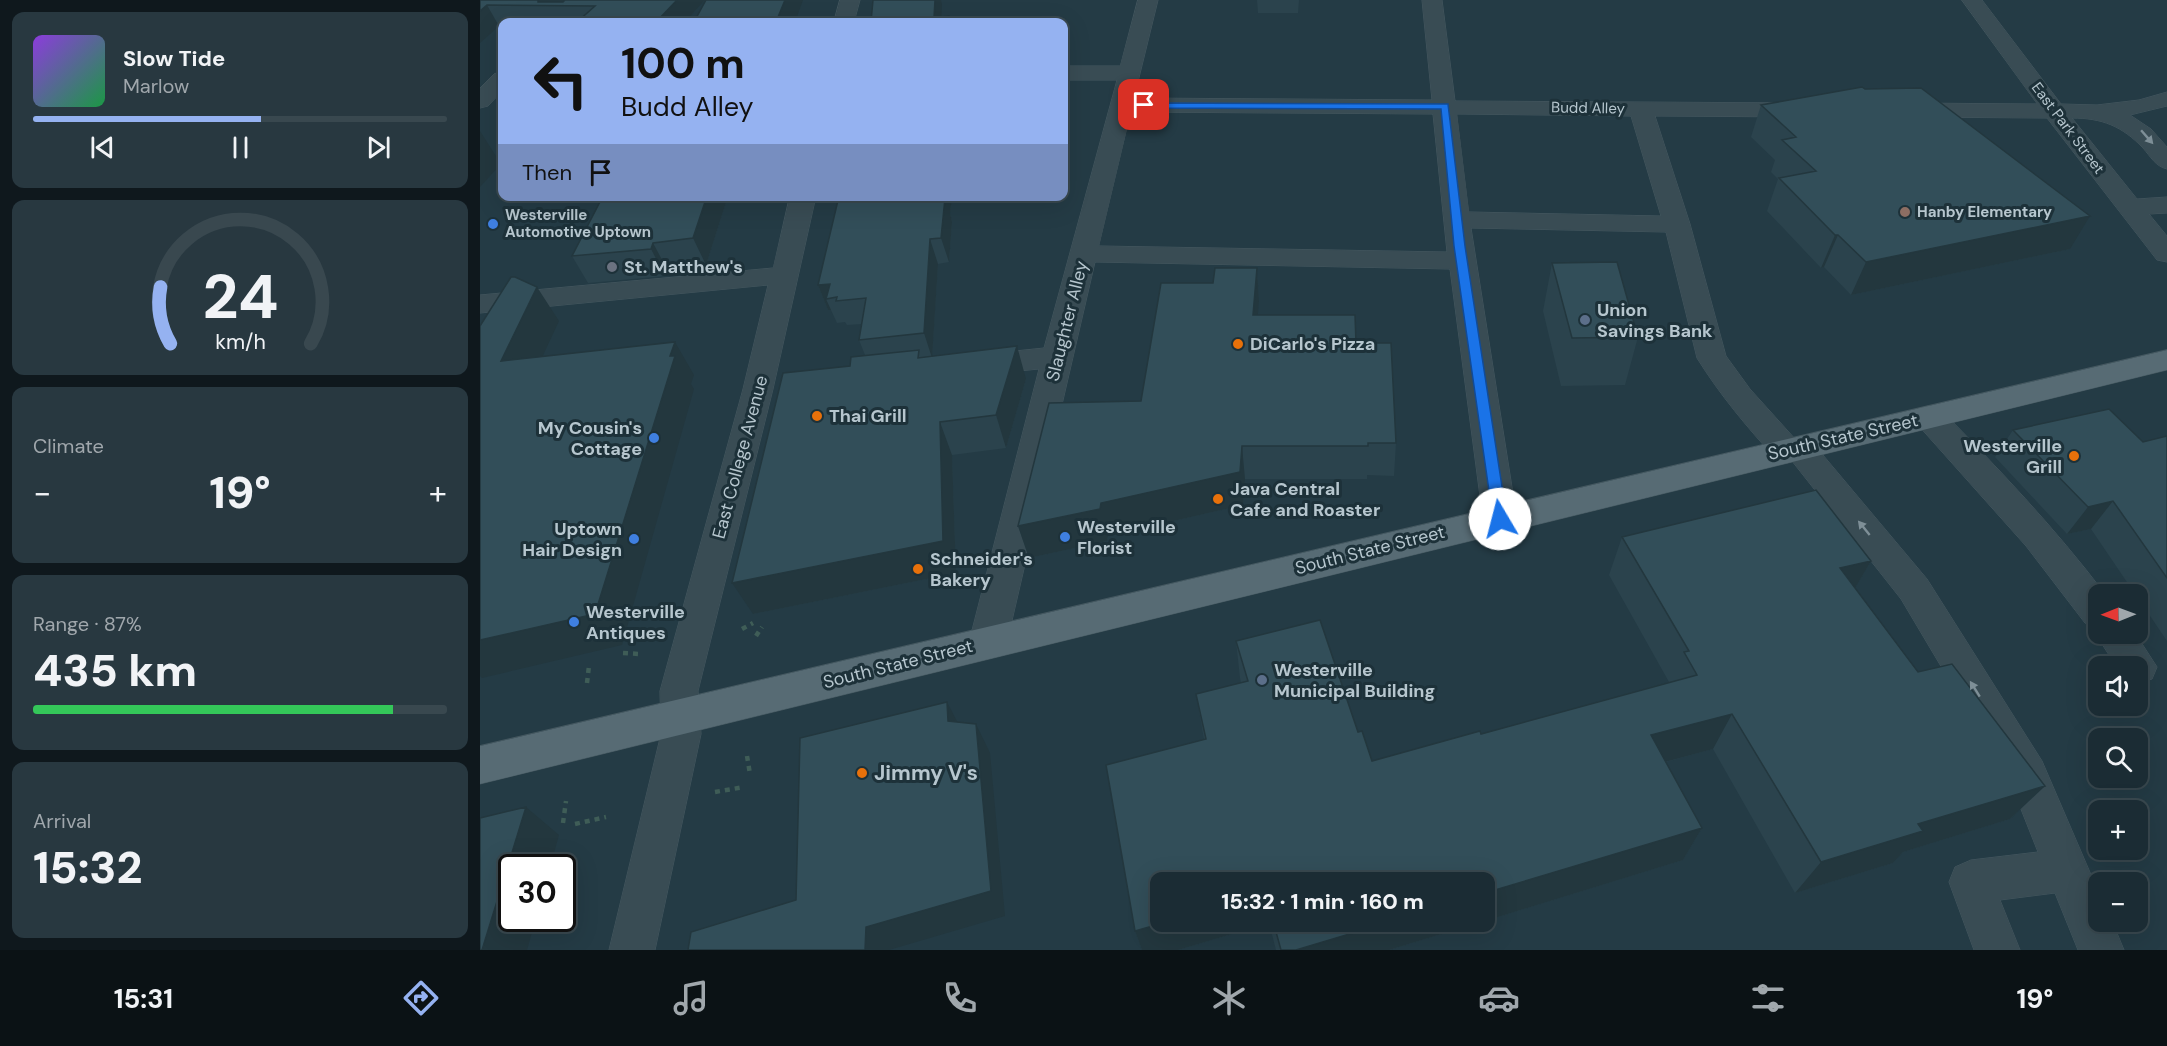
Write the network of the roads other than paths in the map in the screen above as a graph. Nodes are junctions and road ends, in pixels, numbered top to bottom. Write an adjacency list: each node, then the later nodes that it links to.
1 (850, 0): 5 (street)
2 (1148, 0): 7 (street, Slaughter Alley)
3 (1432, 0): 12 (street)
4 (1972, 0): 16 (street, East Park Street)
5 (845, 18)
6 (1068, 73): 7 (street)
7 (1130, 73): 11 (street, Slaughter Alley)
8 (498, 83): 10 (street)
9 (2167, 99): 17 (street)
10 (480, 101)
11 (1121, 105): 12 (street, Budd Alley); 24 (street, Slaughter Alley)
12 (1445, 106): 13 (street, Budd Alley); 22 (street)
13 (1641, 109): 14 (street, Budd Alley); 23 (street)
14 (1830, 110)
15 (1889, 110): 16 (street)
16 (2054, 111): 17 (street); 21 (street, East Park Street)
17 (2091, 111): 18 (street, one-way to 18)
18 (2167, 162)
19 (802, 201): 27 (street, East College Avenue)
20 (2167, 205): 21 (street)
21 (2129, 207): 25 (street, East Park Street)
22 (1457, 220): 23 (street); 26 (street)
23 (1677, 224): 35 (street)
24 (1084, 254): 26 (street); 29 (street, Slaughter Alley)
25 (2167, 254)
26 (1462, 261): 36 (street)
27 (785, 275): 28 (street); 33 (street, East College Avenue)
28 (480, 304)
29 (1057, 357): 31 (street); 38 (street, Slaughter Alley)
30 (2167, 360): 34 (main road, South State Street)
31 (954, 368)
32 (792, 385): 33 (street)
33 (758, 389): 39 (street, East College Avenue)
34 (1929, 417): 35 (main road, South State Street); 37 (street)
35 (1794, 450): 36 (main road, South State Street); 41 (street, one-way to 35)
36 (1500, 519): 38 (main road, South State Street)
37 (2088, 598)
38 (988, 642): 39 (main road, South State Street)
39 (679, 717): 40 (main road, South State Street); 42 (street, East College Avenue)
40 (480, 765)
41 (2066, 870): 43 (street); 44 (street)
42 (632, 950)
43 (1997, 950)
44 (2101, 950)

